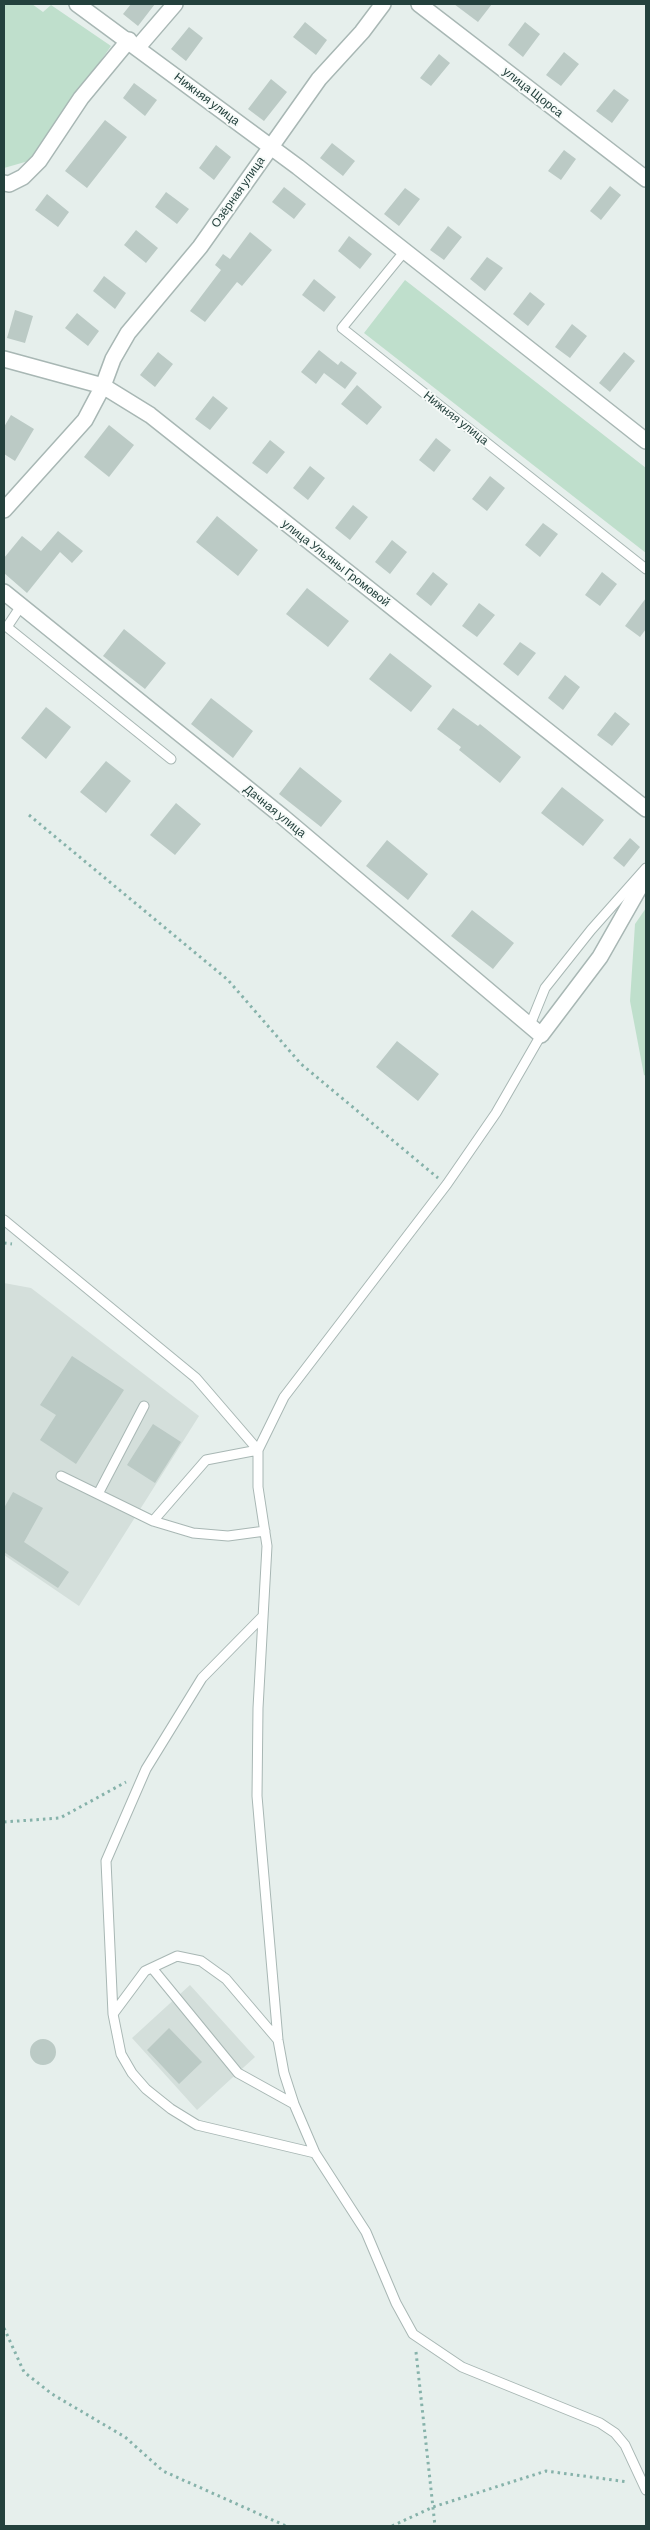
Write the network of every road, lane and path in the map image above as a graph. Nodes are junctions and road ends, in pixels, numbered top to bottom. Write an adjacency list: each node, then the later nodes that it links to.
1 (77, 4): 5 (street, Нижняя улица)
2 (175, 4): 5 (street)
3 (383, 4): 6 (street, Озёрная улица)
4 (420, 4): 7 (street, улица Щорса)
5 (134, 44): 6 (street, Нижняя улица); 8 (street)
6 (270, 147): 9 (street, Нижняя улица); 11 (street, Озёрная улица)
7 (646, 179)
8 (4, 184)
9 (404, 252): 12 (street, Нижняя улица); 14 (lane, Нижняя улица)
10 (4, 359): 11 (street, улица Ульяны Громовой)
11 (103, 386): 13 (street, Озёрная улица); 18 (street, улица Ульяны Громовой)
12 (646, 441)
13 (4, 510)
14 (646, 569)
15 (4, 592): 16 (street, Дачная улица)
16 (21, 606): 17 (lane); 22 (street, Дачная улица)
17 (171, 759)
18 (646, 809)
19 (29, 816): 23 (path)
20 (646, 868): 22 (lane)
21 (646, 876): 22 (street)
22 (536, 1030): 23 (lane)
23 (446, 1184): 26 (lane)
24 (4, 1220): 26 (lane)
25 (144, 1406): 28 (lane)
26 (258, 1450): 29 (lane); 30 (lane)
27 (61, 1476): 28 (lane)
28 (98, 1494): 29 (lane)
29 (153, 1521): 30 (lane)
30 (265, 1532): 31 (lane)
31 (263, 1616): 32 (lane); 36 (lane)
32 (146, 1769): 33 (path); 35 (lane)
33 (4, 1822)
34 (152, 1968): 35 (lane); 36 (lane); 37 (lane)
35 (113, 2014): 38 (lane)
36 (278, 2040): 37 (lane)
37 (294, 2104): 38 (lane)
38 (315, 2153): 40 (lane)
39 (4, 2328): 43 (path)
40 (413, 2334): 41 (lane); 42 (path)
41 (645, 2487): 42 (path)
42 (433, 2507): 44 (path); 45 (path)
43 (286, 2526)
44 (392, 2526)
45 (435, 2526)

